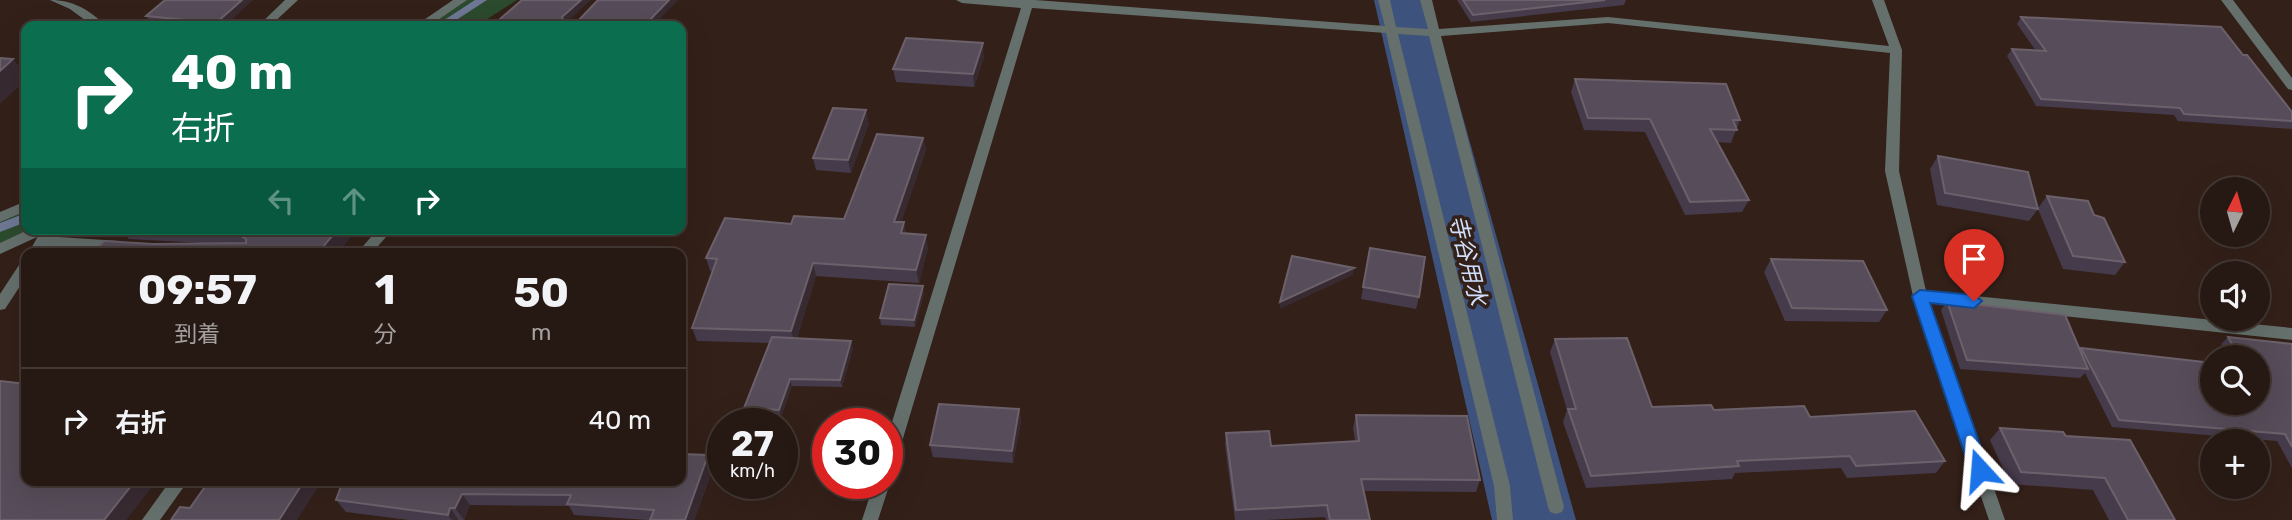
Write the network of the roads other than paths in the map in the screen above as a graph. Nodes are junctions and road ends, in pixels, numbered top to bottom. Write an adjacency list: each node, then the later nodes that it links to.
1 (56, 0): 10 (street)
2 (292, 0): 11 (street)
3 (461, 0): 12 (street)
4 (962, 0): 9 (street)
5 (1384, 0): 13 (street)
6 (1426, 0): 14 (street)
7 (1878, 0): 15 (street)
8 (2227, 0): 16 (street)
9 (1028, 2): 13 (street); 29 (street)
10 (93, 21)
11 (269, 21)
12 (429, 21)
13 (1391, 31): 14 (street); 35 (street)
14 (1435, 33): 15 (street); 32 (street)
15 (1896, 50): 26 (street)
16 (2292, 86)
17 (21, 208): 18 (street)
18 (0, 217)
19 (39, 235): 23 (street)
20 (58, 235): 22 (street)
21 (380, 235): 24 (street)
22 (138, 247)
23 (0, 248)
24 (369, 248)
25 (21, 274): 27 (street)
26 (1920, 296): 28 (street); 36 (street)
27 (0, 305)
28 (2292, 334)
29 (903, 412)
30 (176, 486): 33 (street)
31 (877, 499): 34 (street)
32 (1556, 507)
33 (150, 520)
34 (870, 520)
35 (1506, 520)
36 (1997, 520)

